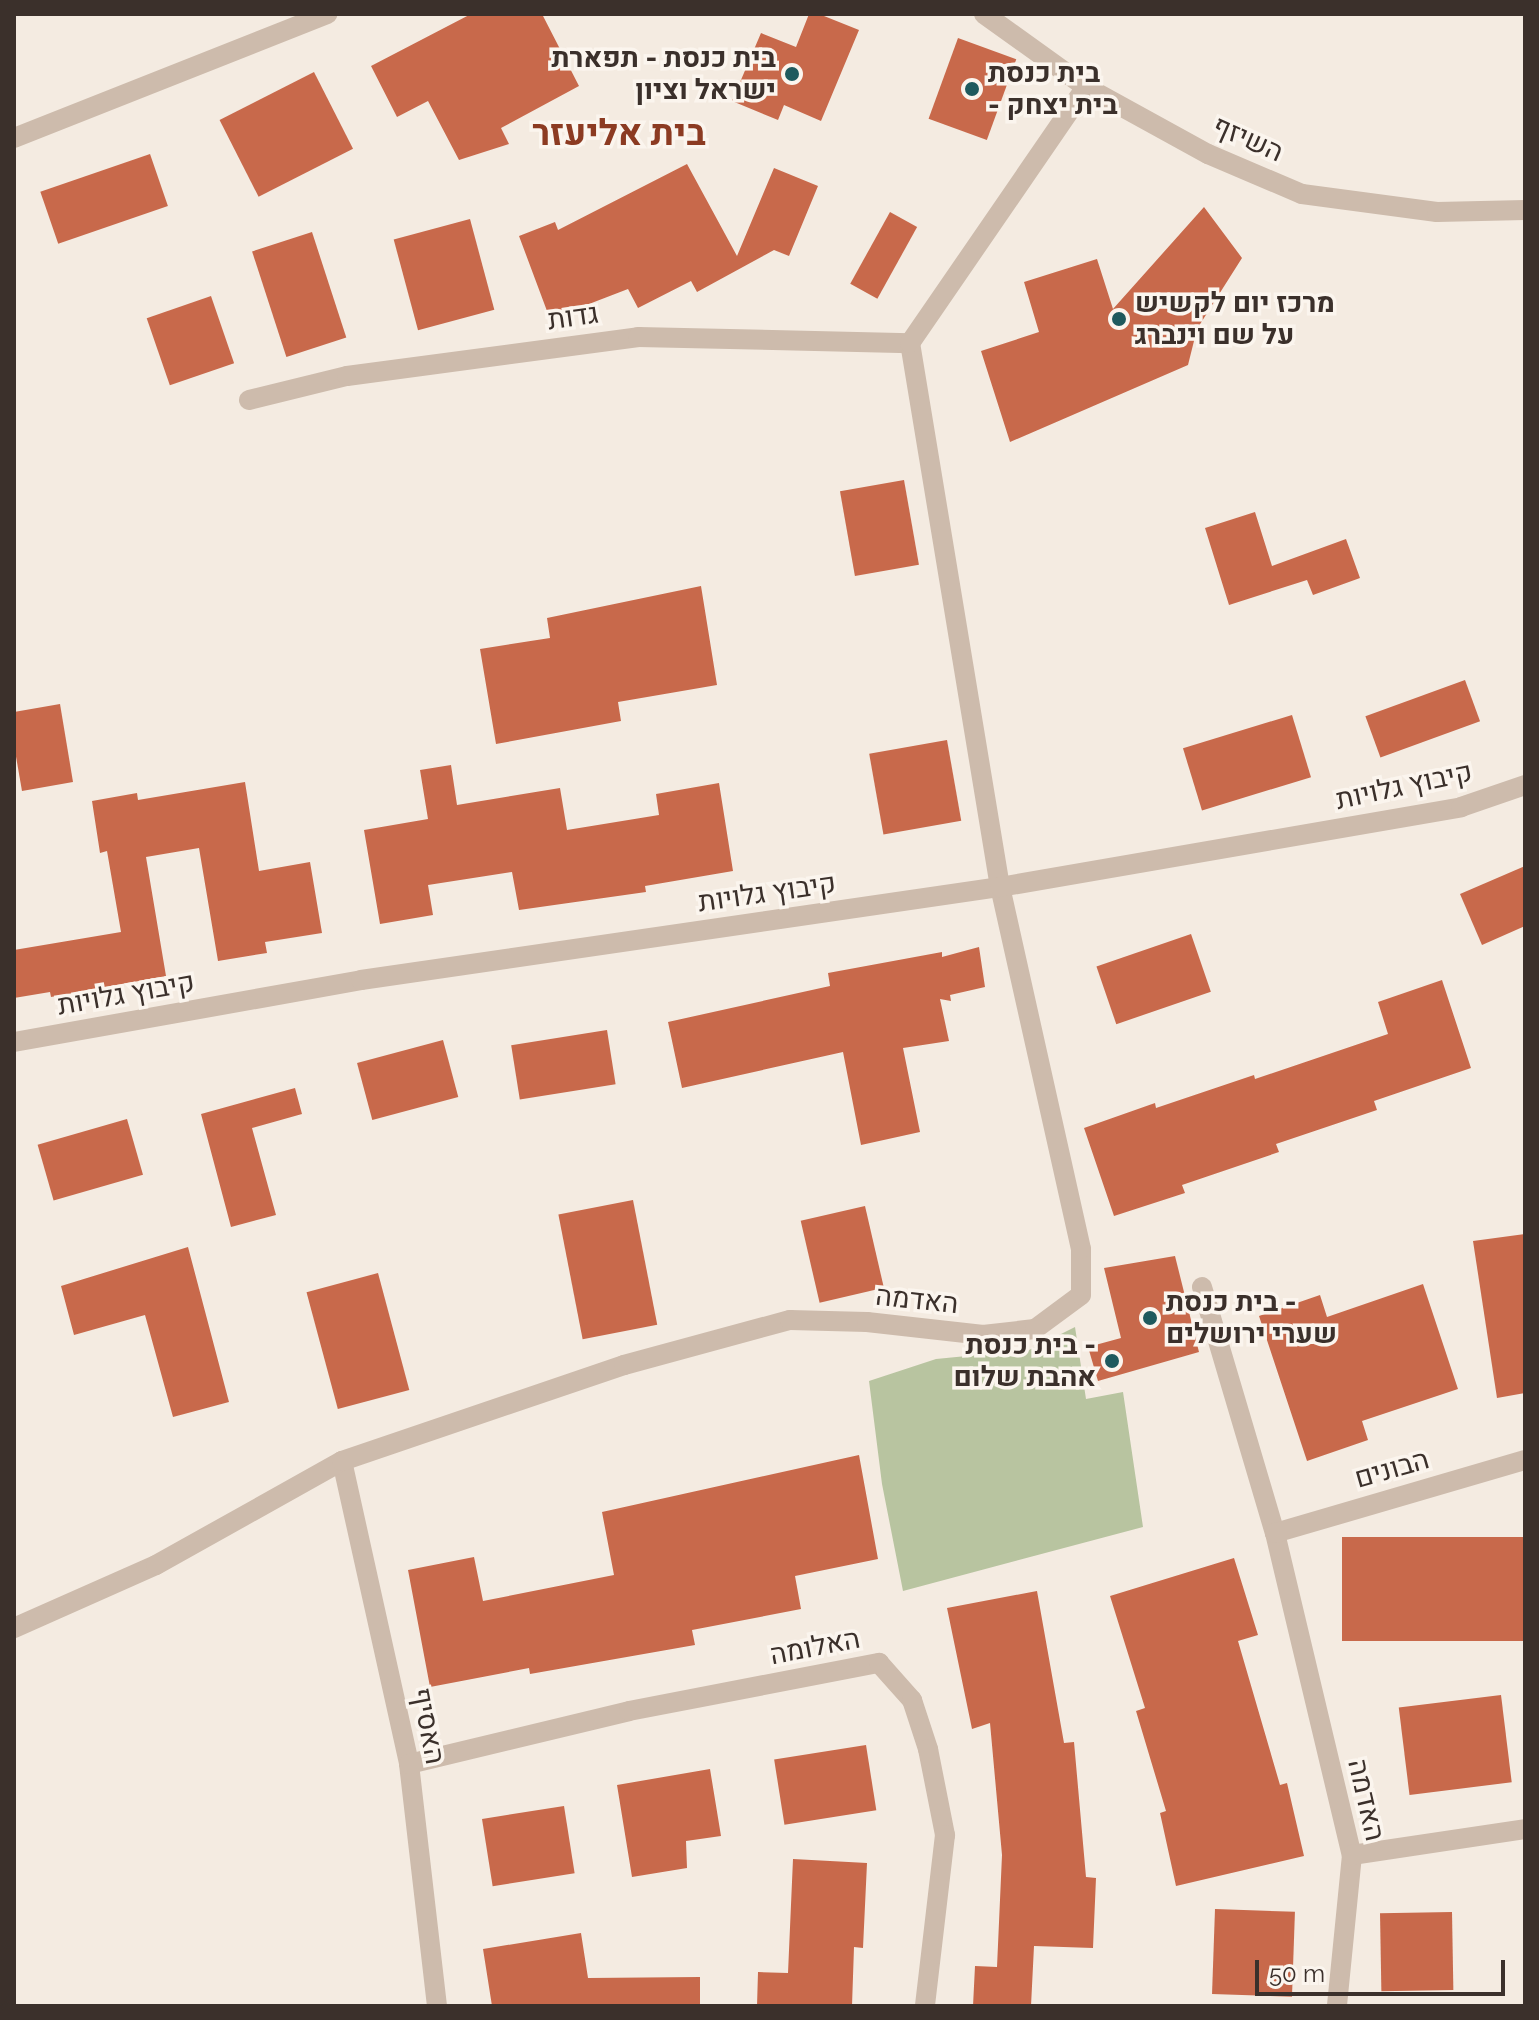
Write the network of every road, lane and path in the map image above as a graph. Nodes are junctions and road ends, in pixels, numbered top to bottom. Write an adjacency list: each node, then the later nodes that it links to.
1 (327, 14): 4 (street)
2 (984, 14): 3 (street, השיזף)
3 (1086, 87): 5 (street, השיזף); 6 (street)
4 (14, 138)
5 (1525, 210)
6 (910, 343): 7 (street, גדות); 9 (street)
7 (249, 400)
8 (1525, 785): 9 (street, קיבוץ גלויות)
9 (1000, 887): 10 (street, קיבוץ גלויות); 13 (street, האדמה)
10 (14, 1042)
11 (1202, 1287): 14 (street, האדמה)
12 (1525, 1460): 14 (street, הבונים)
13 (342, 1461): 15 (street); 16 (street, האסיף)
14 (1275, 1533): 18 (street, האדמה)
15 (14, 1628)
16 (409, 1764): 19 (street, האסיף); 20 (street, האלומה)
17 (1525, 1829): 18 (street)
18 (1352, 1855): 21 (street, האדמה)
19 (437, 2006)
20 (925, 2006)
21 (1337, 2006)

